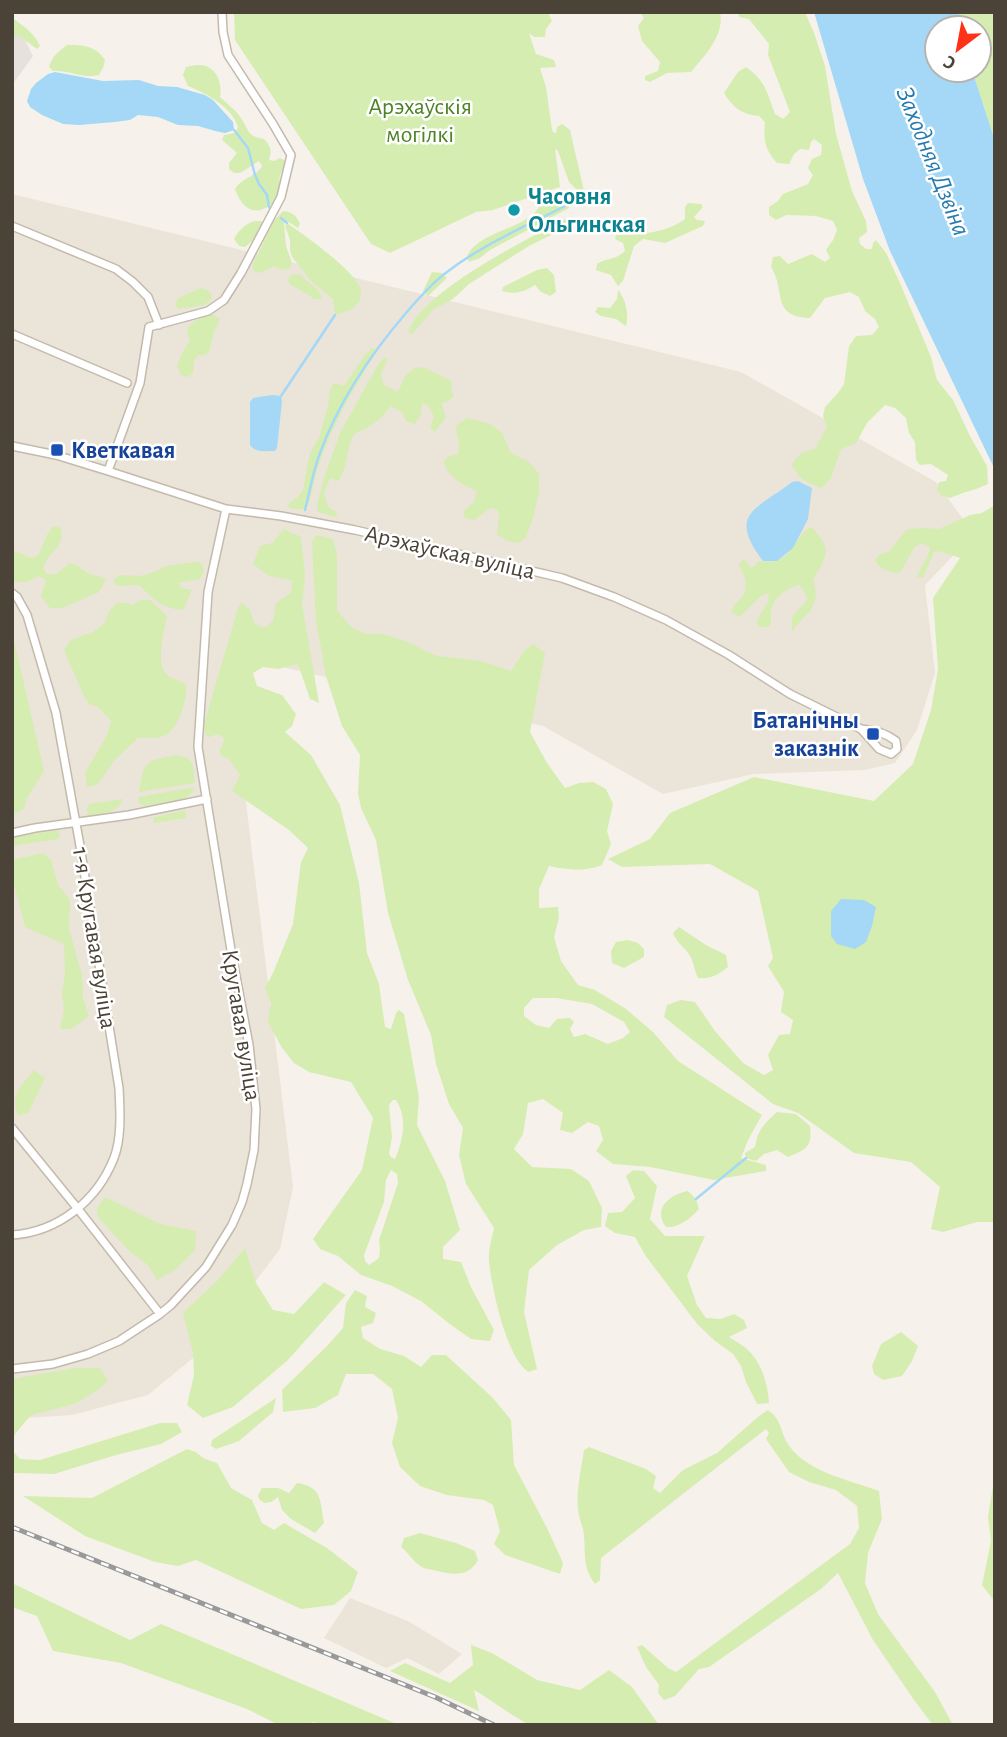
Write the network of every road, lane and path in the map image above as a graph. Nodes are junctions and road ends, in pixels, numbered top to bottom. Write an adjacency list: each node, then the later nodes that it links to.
1 (222, 12): 3 (street)
2 (12, 226): 3 (street)
3 (159, 325): 7 (street)
4 (12, 334): 5 (street)
5 (127, 383)
6 (12, 446): 7 (street, Арэхаўская вуліца)
7 (108, 471): 8 (street, Арэхаўская вуліца)
8 (226, 509): 10 (street, Арэхаўская вуліца); 11 (street, Кругавая вуліца)
9 (12, 593): 12 (street, 1-я Кругавая вуліца)
10 (861, 729): 10 (street, Арэхаўская вуліца)
11 (207, 799): 12 (street); 17 (street, Кругавая вуліца)
12 (76, 822): 13 (street); 15 (street, 1-я Кругавая вуліца)
13 (12, 833)
14 (12, 1128): 15 (street)
15 (78, 1209): 16 (street, 1-я Кругавая вуліца); 17 (street)
16 (12, 1235)
17 (160, 1314): 18 (street, Кругавая вуліца)
18 (12, 1369)

